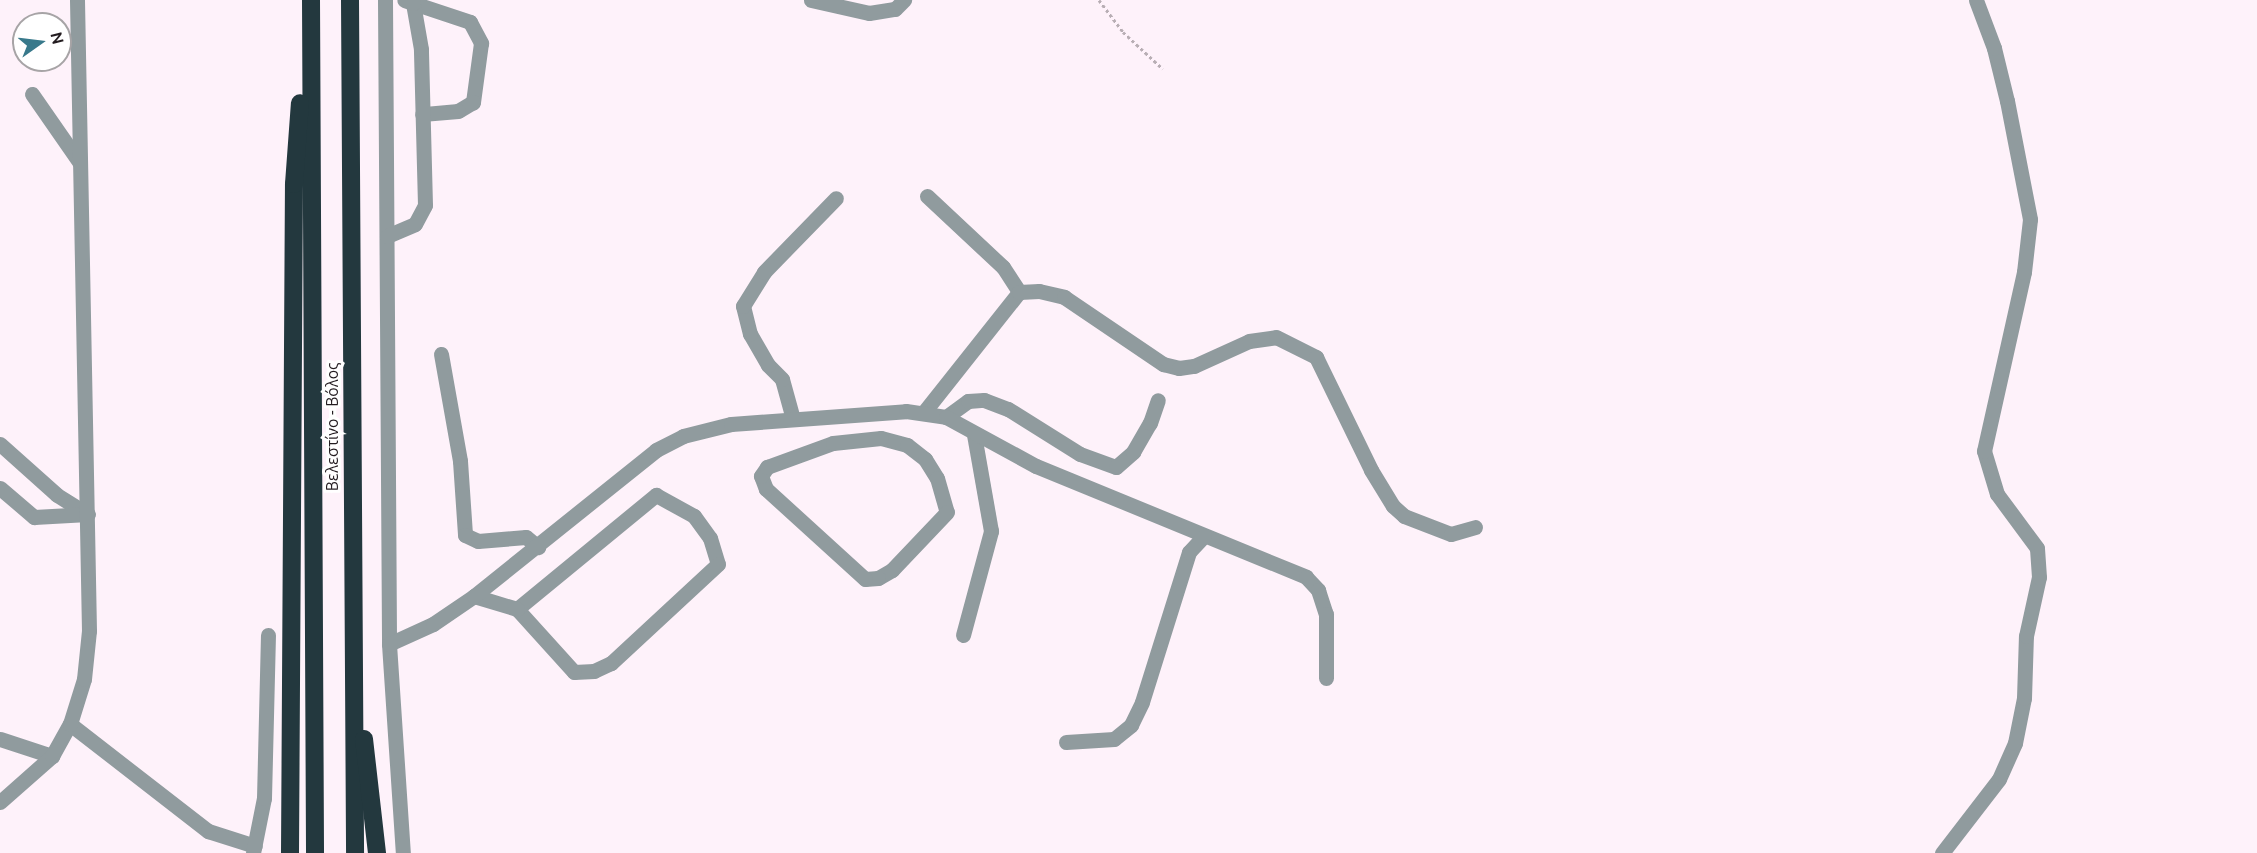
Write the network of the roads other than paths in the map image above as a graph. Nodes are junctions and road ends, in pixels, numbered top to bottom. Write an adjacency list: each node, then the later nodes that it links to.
1 (78, 0): 11 (street)
2 (350, 0): 34 (highway, Βελεστίνο - Βόλος)
3 (385, 0): 14 (street)
4 (811, 0): 5 (street)
5 (904, 0)
6 (1976, 0): 48 (street)
7 (408, 2): 10 (street); 10 (street)
8 (311, 4): 43 (highway); 44 (highway, Βελεστίνο - Βόλος)
9 (32, 94): 11 (street)
10 (422, 114): 14 (street)
11 (80, 164): 26 (street)
12 (927, 196): 15 (street)
13 (837, 198): 21 (street)
14 (387, 236): 35 (street)
15 (1019, 292): 18 (street); 27 (street)
16 (441, 354): 29 (street)
17 (1158, 400): 20 (street)
18 (924, 412): 19 (street); 20 (street)
19 (831, 416): 21 (street); 23 (street)
20 (946, 417): 22 (street)
21 (793, 419): 29 (street)
22 (974, 435): 28 (street); 33 (street)
23 (833, 443): 23 (street)
24 (0, 444): 26 (street)
25 (0, 488): 26 (street)
26 (88, 514): 37 (street)
27 (1475, 527)
28 (1204, 536): 36 (street); 39 (street)
29 (538, 547): 30 (street)
30 (474, 596): 31 (street); 35 (street)
31 (517, 609): 31 (street)
32 (268, 635): 42 (street)
33 (963, 635)
34 (352, 638): 45 (highway, Βελεστίνο - Βόλος); 46 (highway)
35 (389, 644): 47 (street)
36 (1326, 678)
37 (70, 724): 40 (street); 42 (street)
38 (0, 739): 40 (street)
39 (1066, 742)
40 (52, 756): 41 (street)
41 (0, 802)
42 (254, 850)
43 (290, 853)
44 (315, 853)
45 (355, 853)
46 (377, 853)
47 (403, 853)
48 (1942, 853)

